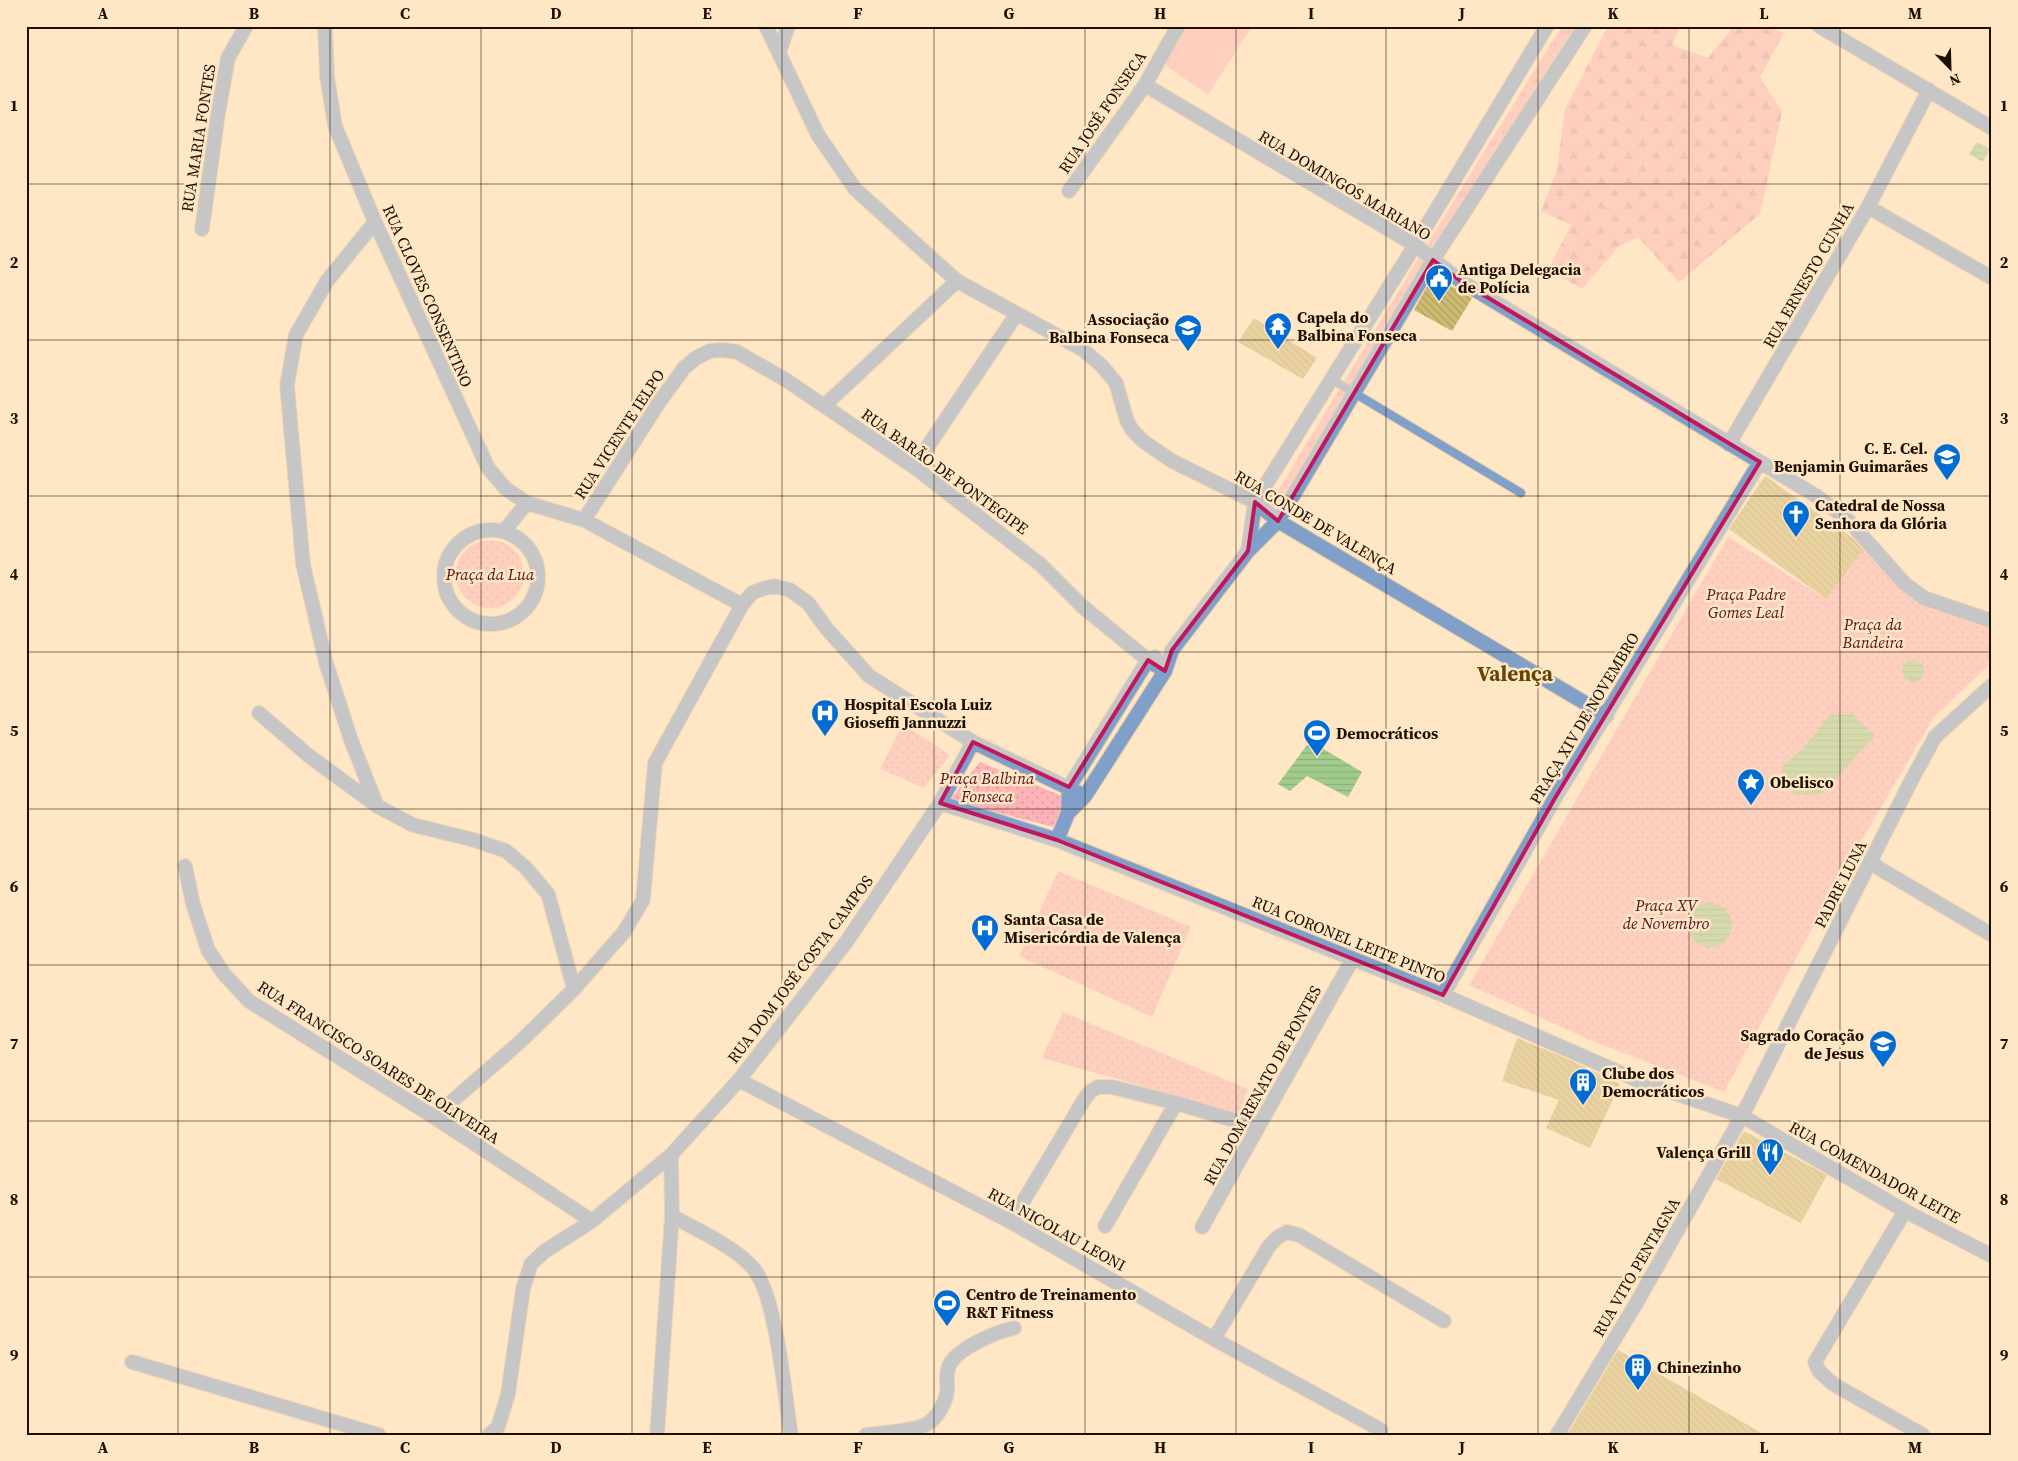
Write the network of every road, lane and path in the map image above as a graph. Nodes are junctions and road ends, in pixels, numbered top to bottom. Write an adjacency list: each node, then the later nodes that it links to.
1 (246, 26): 16 (street, RUA MARIA FONTES)
2 (325, 26): 15 (street, RUA CLOVES CONSENTINO)
3 (766, 26): 9 (street, RUA CONDE DE VALENÇA)
4 (788, 26): 9 (street)
5 (1178, 26): 10 (street, RUA JOSÉ FONSECA)
6 (1547, 26): 17 (street)
7 (1585, 26): 18 (street)
8 (1819, 26): 11 (street)
9 (779, 53): 20 (street, RUA CONDE DE VALENÇA)
10 (1145, 84): 13 (street, RUA JOSÉ FONSECA); 17 (street, RUA DOMINGOS MARIANO)
11 (1929, 90): 12 (street); 14 (street, RUA ERNESTO CUNHA)
12 (1992, 128)
13 (1069, 191)
14 (1868, 207): 19 (street); 26 (street, RUA ERNESTO CUNHA)
15 (375, 222): 31 (street, RUA CLOVES CONSENTINO); 48 (street)
16 (202, 229)
17 (1415, 245): 18 (street, RUA DOMINGOS MARIANO); 23 (street)
18 (1433, 260): 24 (street); 26 (street, RUA DOMINGOS MARIANO)
19 (1992, 278)
20 (957, 281): 21 (street, RUA CONDE DE VALENÇA); 25 (street)
21 (1016, 314): 28 (street); 30 (street, RUA CONDE DE VALENÇA)
22 (684, 368): 25 (street, RUA BARÃO DE PONTEGIPE); 32 (street, RUA VICENTE IELPO)
23 (1331, 380): 24 (lane); 30 (street)
24 (1354, 393): 29 (lane); 33 (street)
25 (824, 406): 28 (street, RUA BARÃO DE PONTEGIPE)
26 (1729, 444): 27 (street)
27 (1760, 462): 37 (street); 43 (street, PRAÇA XIV DE NOVEMBRO)
28 (914, 467): 39 (street, RUA BARÃO DE PONTEGIPE)
29 (1521, 493)
30 (1254, 502): 33 (street, RUA CONDE DE VALENÇA); 35 (street)
31 (528, 503): 32 (street, RUA CLOVES CONSENTINO); 34 (street)
32 (584, 520): 36 (street, RUA CLOVES CONSENTINO)
33 (1278, 521): 35 (street); 43 (street, RUA CONDE DE VALENÇA)
34 (504, 531): 34 (street)
35 (1248, 551): 38 (street)
36 (742, 605): 44 (street); 55 (street)
37 (1992, 621)
38 (1172, 650): 39 (street); 40 (street)
39 (1148, 660): 40 (street, RUA BARÃO DE PONTEGIPE); 45 (street)
40 (1165, 671): 46 (street)
41 (1992, 685): 51 (street, PADRE LUNA)
42 (259, 713): 48 (street)
43 (1607, 716): 56 (street, PRAÇA XIV DE NOVEMBRO)
44 (973, 742): 45 (street); 47 (street, RUA DOM JOSÉ COSTA CAMPOS)
45 (1069, 787): 46 (street); 49 (street)
46 (1085, 796): 49 (street)
47 (940, 804): 50 (street, RUA CORONEL LEITE PINTO); 57 (street, RUA DOM JOSÉ COSTA CAMPOS)
48 (377, 806): 55 (street)
49 (1068, 813): 50 (street)
50 (1057, 840): 54 (street, RUA CORONEL LEITE PINTO)
51 (1870, 863): 53 (street); 59 (street, PADRE LUNA)
52 (185, 866): 60 (street, RUA FRANCISCO SOARES DE OLIVEIRA)
53 (1992, 935)
54 (1352, 960): 56 (street, RUA CORONEL LEITE PINTO); 61 (street, RUA DOM RENATO DE PONTES)
55 (574, 989): 60 (street)
56 (1443, 995): 59 (street, RUA CORONEL LEITE PINTO)
57 (739, 1080): 62 (street, RUA DOM JOSÉ COSTA CAMPOS); 66 (street, RUA NICOLAU LEONI)
58 (1176, 1103): 61 (street); 66 (street); 67 (street)
59 (1742, 1116): 63 (street, RUA COMENDADOR LEITE); 80 (street, RUA VITO PENTAGNA)
60 (434, 1117): 65 (street, RUA FRANCISCO SOARES DE OLIVEIRA)
61 (1257, 1127): 68 (street, RUA DOM RENATO DE PONTES)
62 (671, 1155): 64 (street); 65 (street, RUA DOM JOSÉ COSTA CAMPOS)
63 (1906, 1212): 69 (street, RUA COMENDADOR LEITE); 81 (street)
64 (672, 1216): 77 (street); 78 (street)
65 (592, 1220): 76 (street, RUA DOM JOSÉ COSTA CAMPOS)
66 (1011, 1222): 72 (street, RUA NICOLAU LEONI)
67 (1105, 1226)
68 (1202, 1227)
69 (1992, 1256)
70 (1444, 1321): 72 (street)
71 (1014, 1328): 79 (street)
72 (1214, 1339): 74 (street, RUA NICOLAU LEONI)
73 (132, 1362): 75 (street)
74 (1381, 1430)
75 (379, 1435)
76 (489, 1435)
77 (656, 1435)
78 (791, 1435)
79 (866, 1435)
80 (1557, 1435)
81 (1923, 1435)

